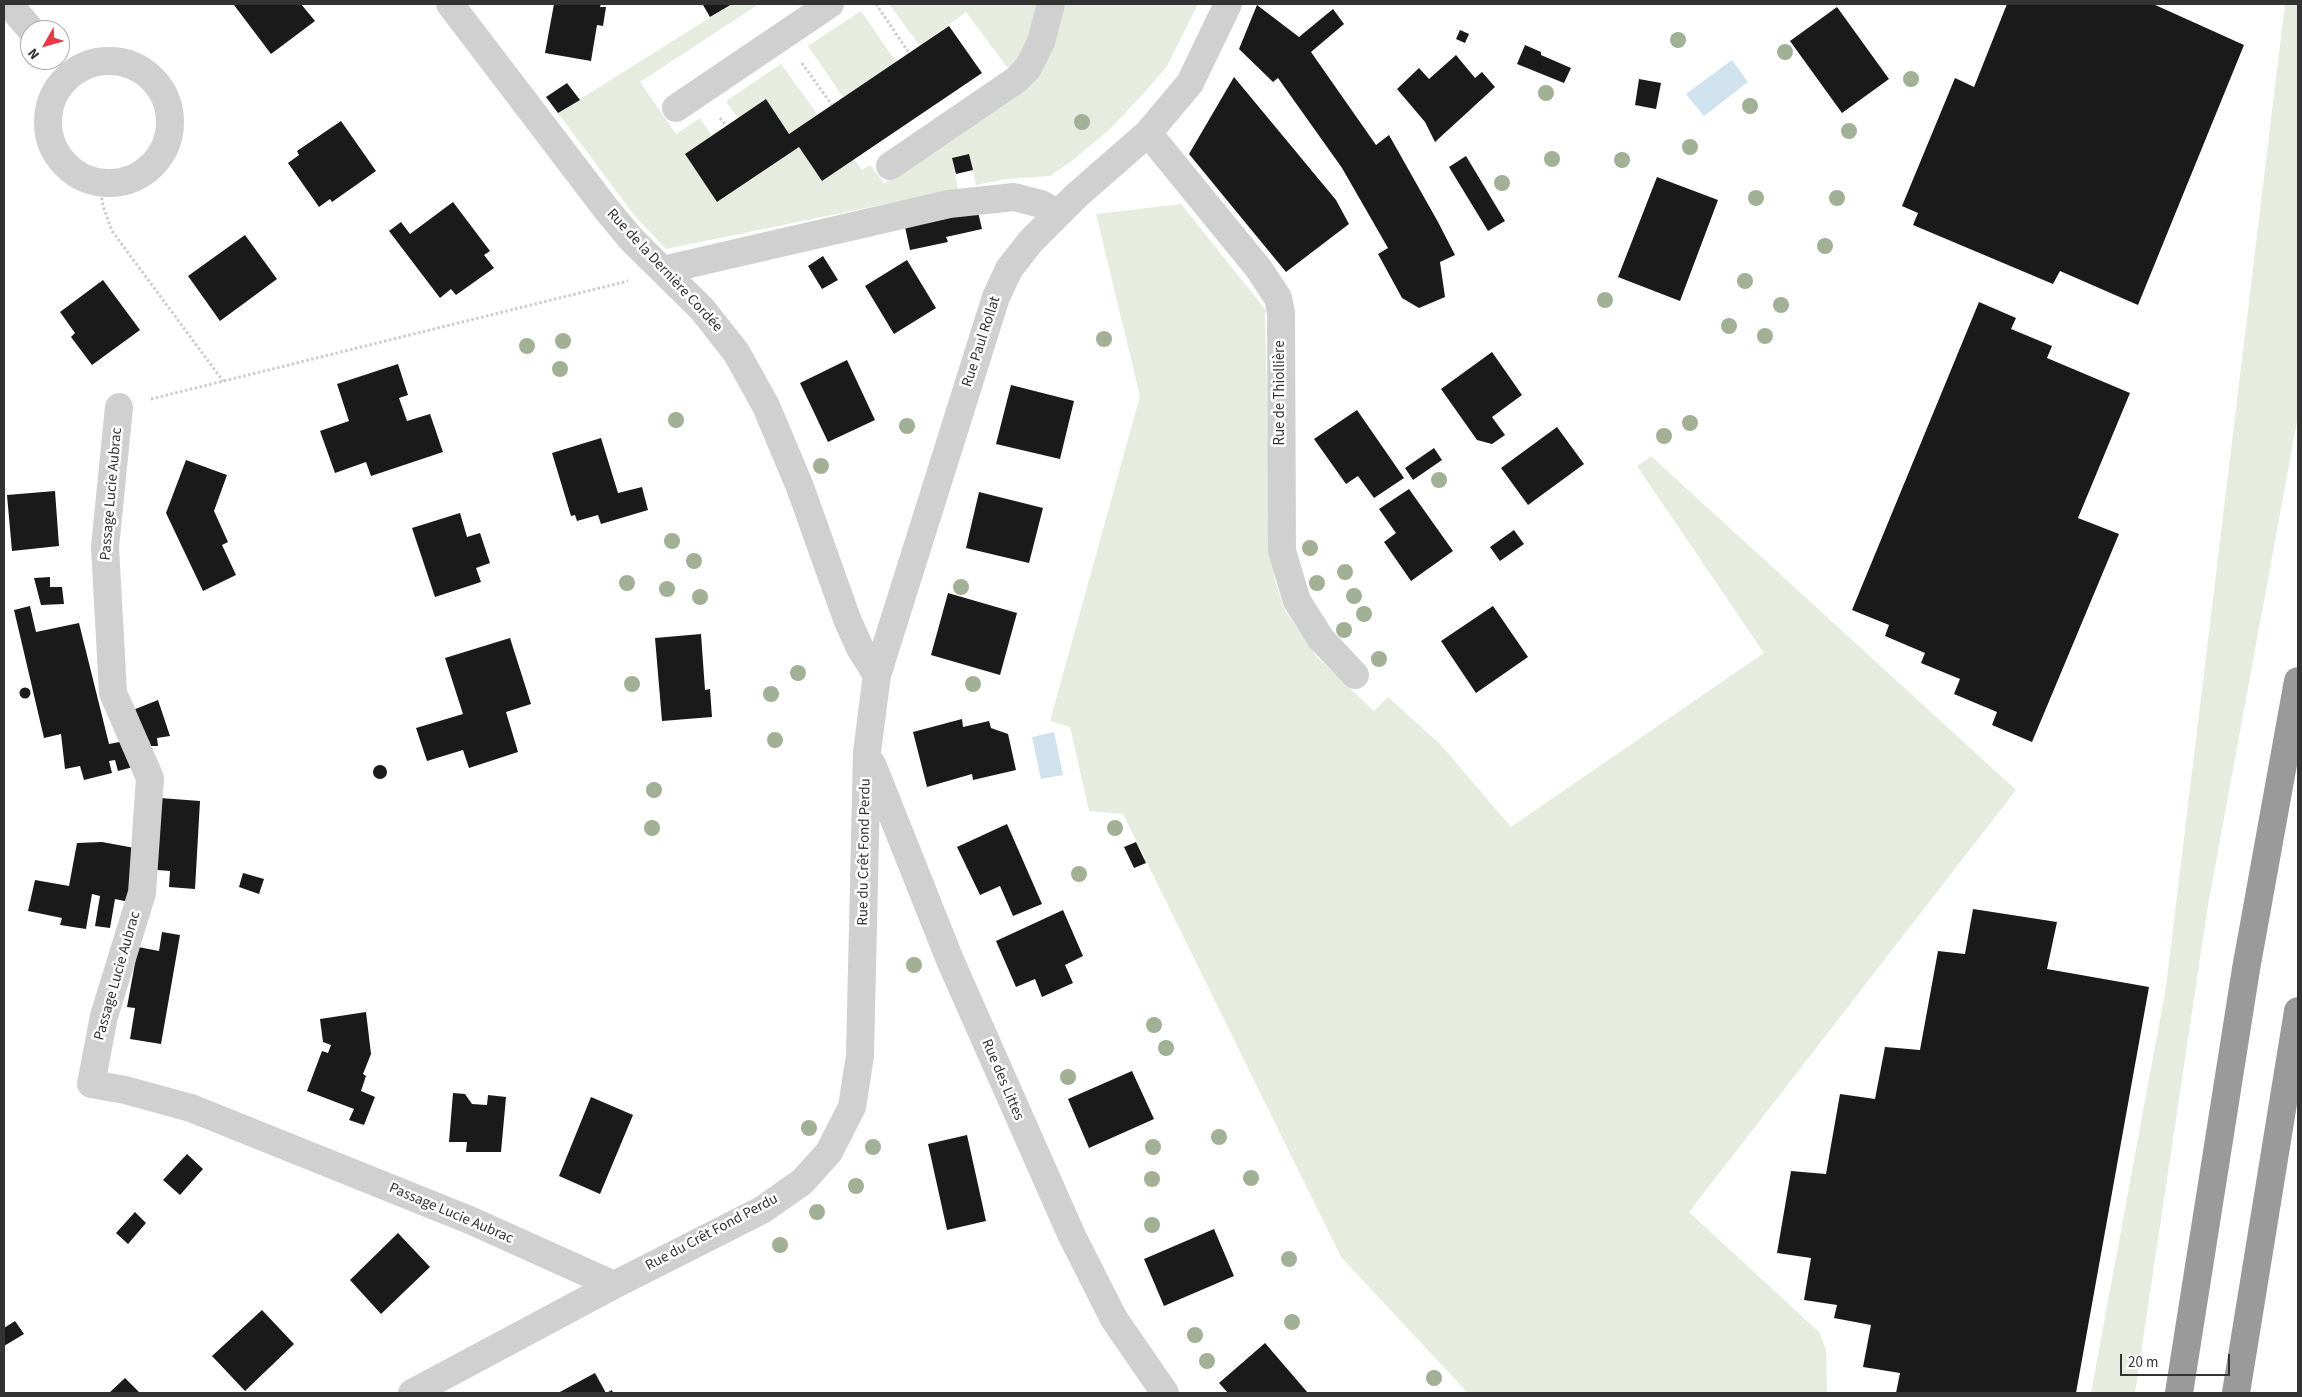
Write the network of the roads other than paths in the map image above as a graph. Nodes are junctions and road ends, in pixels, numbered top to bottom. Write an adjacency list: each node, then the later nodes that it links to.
1 (9, 4): 6 (street)
2 (450, 4): 12 (street, Rue de la Dernière Cordée)
3 (830, 4): 8 (street)
4 (1051, 4): 10 (street)
5 (1228, 4): 9 (street, Rue Paul Rollat)
6 (23, 20)
7 (62, 68): 7 (street)
8 (676, 108)
9 (1148, 134): 11 (street, Rue Paul Rollat); 15 (street, Rue de Thiollière)
10 (890, 166)
11 (1057, 213): 12 (street); 14 (street, Rue Paul Rollat)
12 (663, 270): 14 (street, Rue de la Dernière Cordée)
13 (119, 407): 19 (street, Passage Lucie Aubrac)
14 (877, 675): 17 (street, Rue Paul Rollat)
15 (1356, 675)
16 (2298, 681): 22 (highway)
17 (867, 752): 19 (street, Rue du Crêt Fond Perdu); 21 (street, Rue des Littes)
18 (2298, 1010): 23 (highway)
19 (614, 1285): 20 (street, Rue du Crêt Fond Perdu)
20 (412, 1393)
21 (1165, 1393)
22 (2179, 1393)
23 (2236, 1393)

